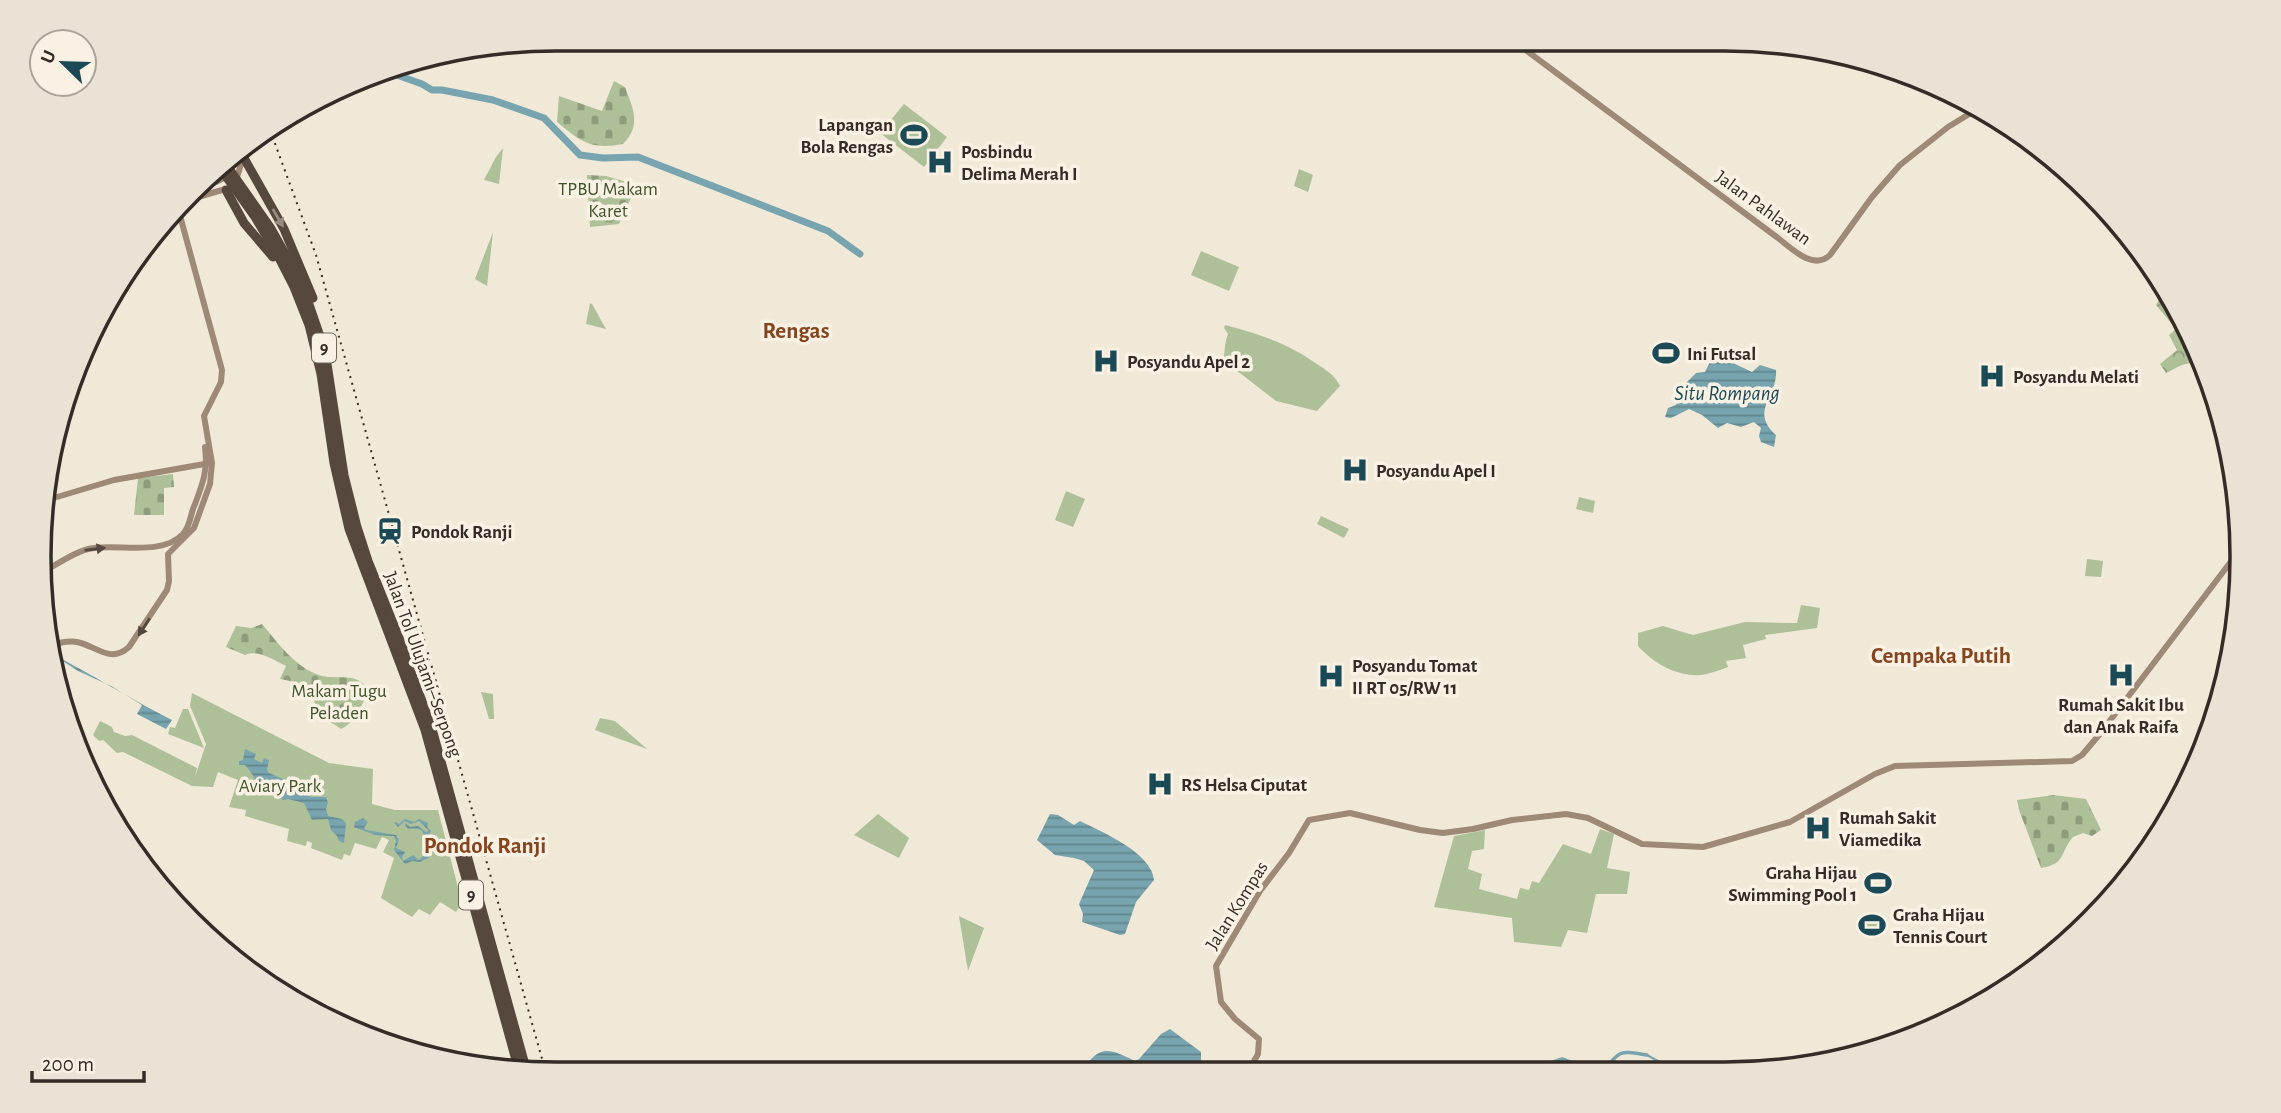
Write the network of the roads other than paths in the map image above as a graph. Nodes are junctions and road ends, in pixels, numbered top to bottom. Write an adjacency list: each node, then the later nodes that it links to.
1 (1528, 51): 2 (main road, Jalan Pahlawan)
2 (1969, 114)
3 (244, 158): 13 (highway, one-way to 13)
4 (243, 159): 8 (main road)
5 (232, 169): 9 (highway, Jalan Tol Ulujami–Serpong / 9)
6 (228, 172): 8 (main road)
7 (226, 174): 9 (highway, Jalan Tol Ulujami–Serpong / 9)
8 (226, 190): 10 (main road); 12 (highway)
9 (241, 190): 12 (highway, Jalan Tol Ulujami–Serpong / 9); 13 (highway, Jalan Tol Ulujami–Serpong / 9)
10 (202, 196)
11 (180, 219): 14 (main road)
12 (294, 287): 23 (highway, Jalan Tol Ulujami–Serpong / 9)
13 (325, 351): 24 (highway, Jalan Tol Ulujami–Serpong / 9)
14 (210, 463): 15 (main road); 16 (main road); 17 (main road)
15 (54, 497)
16 (193, 507): 17 (main road); 18 (main road)
17 (201, 510): 20 (main road)
18 (150, 547): 20 (main road); 21 (main road, one-way to 18)
19 (2230, 563): 25 (main road, Jalan Kompas)
20 (169, 565): 22 (main road, one-way to 22)
21 (51, 568)
22 (58, 643)
23 (517, 1060)
24 (524, 1061)
25 (1254, 1062)

